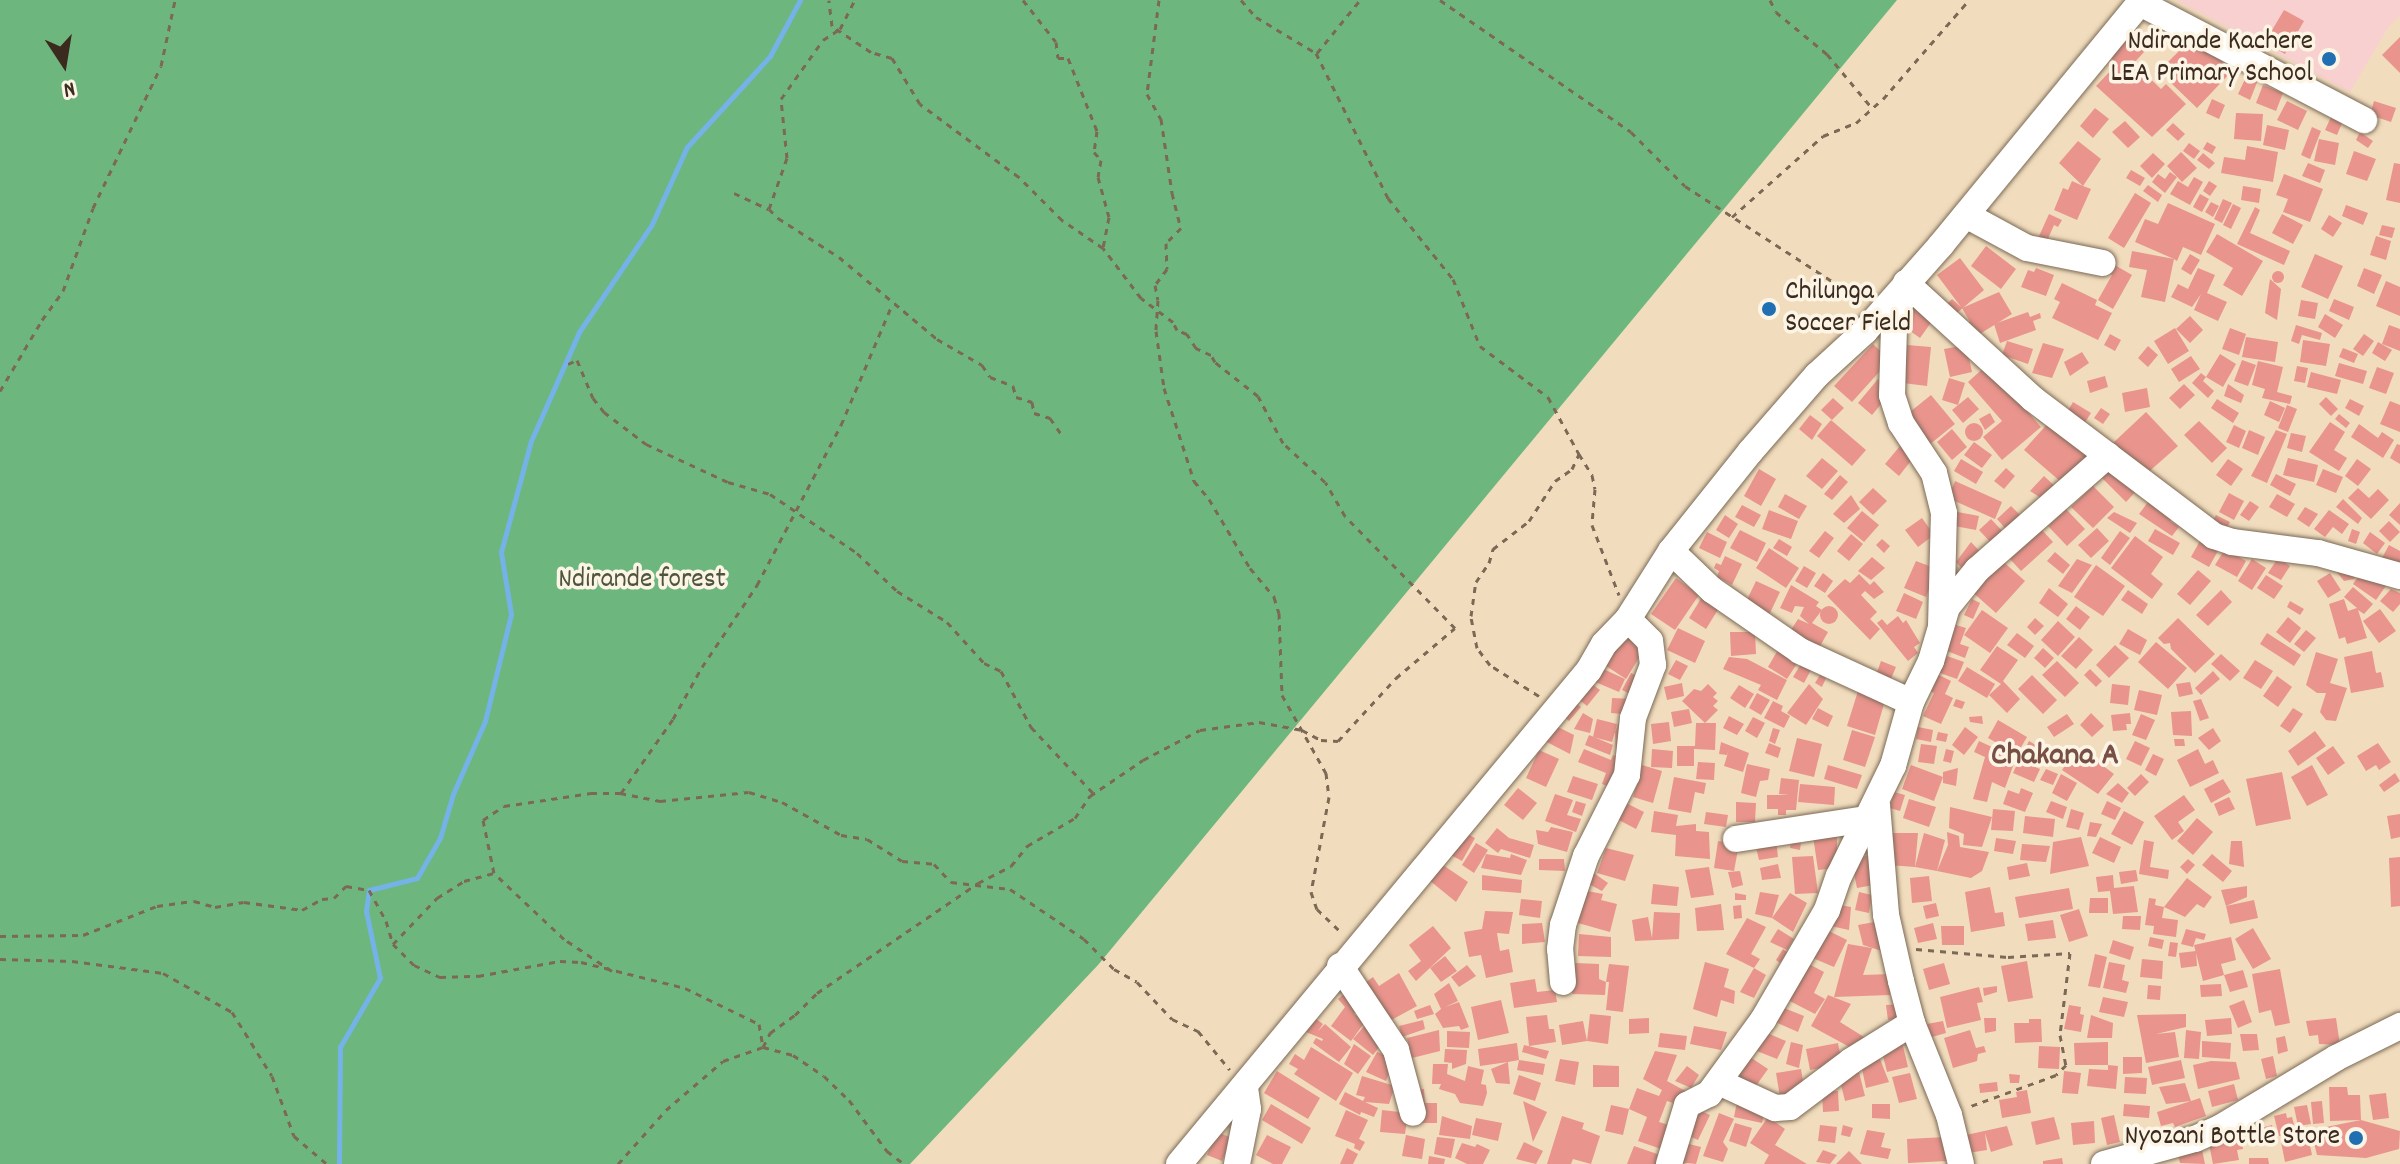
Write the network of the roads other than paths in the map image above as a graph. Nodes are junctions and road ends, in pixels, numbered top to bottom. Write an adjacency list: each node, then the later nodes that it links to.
1 (2141, 2): 2 (street); 3 (street)
2 (2364, 120)
3 (1966, 215): 4 (street); 5 (street)
4 (2103, 263)
5 (1906, 283): 6 (street); 7 (street); 10 (street)
6 (2108, 455): 8 (street); 10 (street)
7 (1671, 551): 9 (street); 11 (street)
8 (2400, 576)
9 (1628, 619): 14 (street); 15 (street)
10 (1941, 626): 11 (street)
11 (1911, 702): 12 (street)
12 (1872, 812): 13 (street); 16 (street); 18 (street)
13 (1736, 839)
14 (1350, 957): 19 (street); 20 (street)
15 (1563, 982)
16 (1912, 1023): 18 (street); 24 (street)
17 (2400, 1026): 25 (street)
18 (1719, 1082): 23 (street)
19 (1245, 1088): 21 (street); 22 (street)
20 (1413, 1113)
21 (1179, 1164)
22 (1237, 1164)
23 (1669, 1164)
24 (1961, 1164)
25 (2104, 1164)

